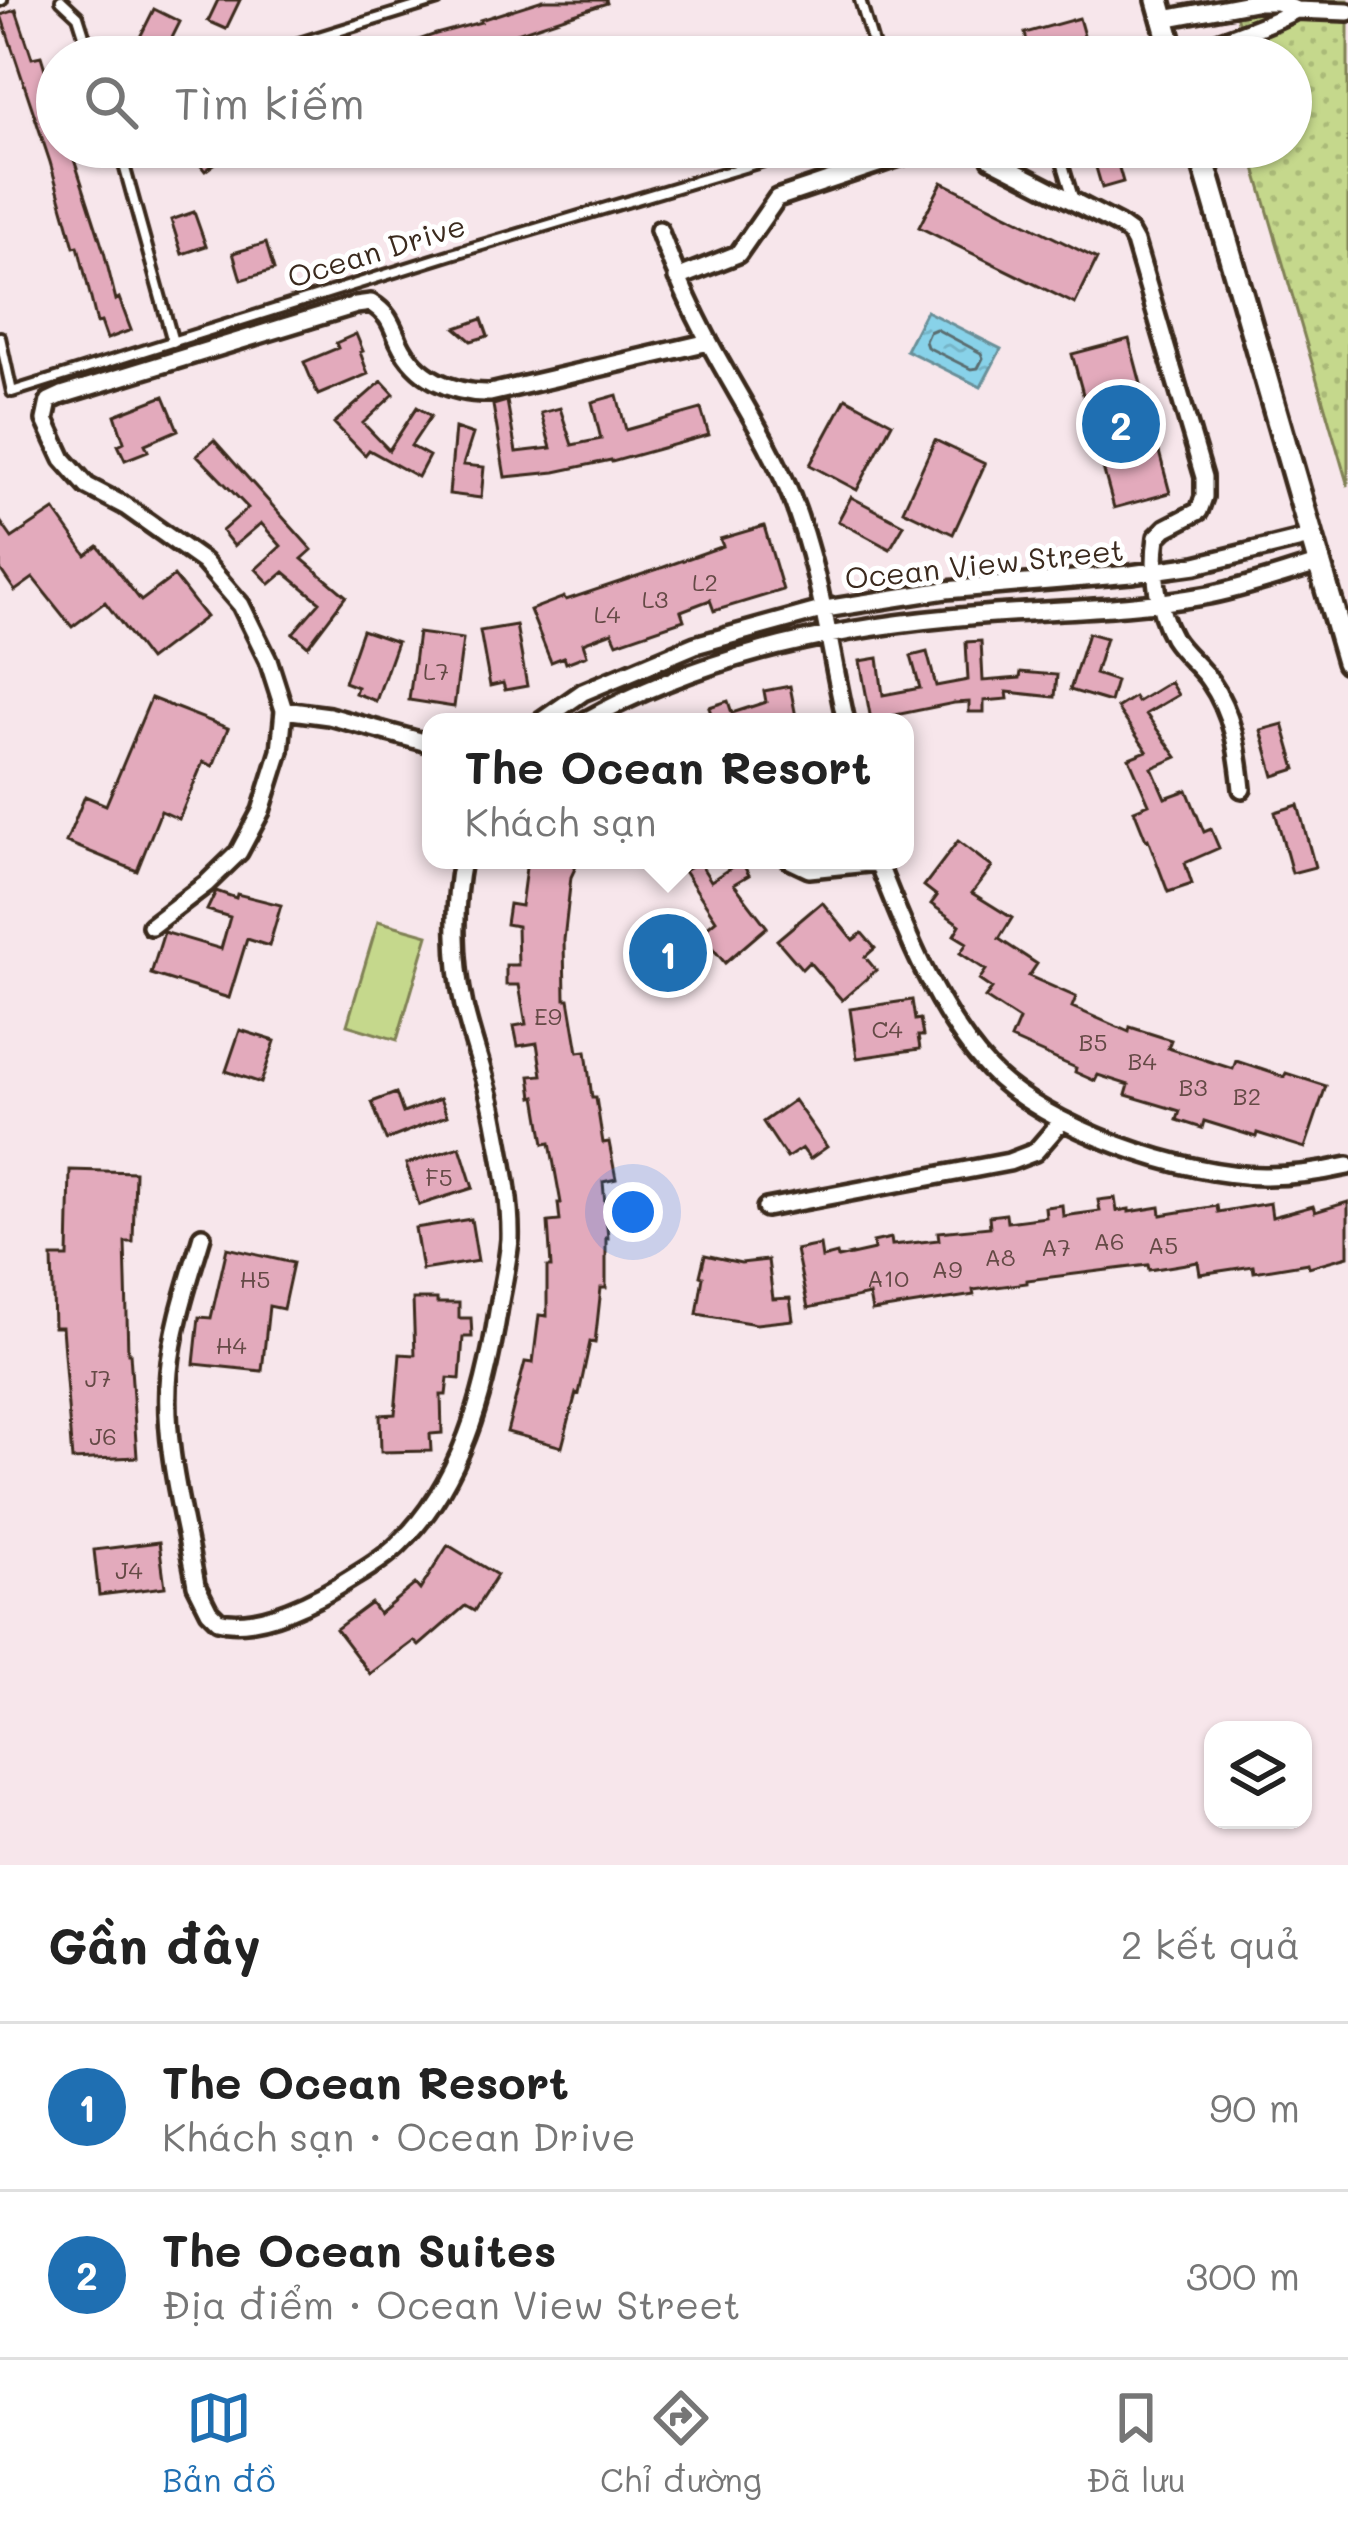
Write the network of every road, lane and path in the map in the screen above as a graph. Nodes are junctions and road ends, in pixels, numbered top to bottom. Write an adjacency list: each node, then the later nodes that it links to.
1 (61, 0): 7 (lane)
2 (438, 0): 8 (lane)
3 (860, 0): 9 (lane)
4 (1161, 9): 5 (street)
5 (1296, 10): 6 (street); 10 (street)
6 (1348, 12)
7 (84, 36)
8 (322, 36)
9 (871, 36)
10 (1229, 36)
11 (124, 168): 22 (lane)
12 (741, 168): 22 (lane, Ocean Drive)
13 (865, 168): 20 (street)
14 (1008, 168): 17 (street)
15 (1064, 168): 18 (lane)
16 (1205, 168): 24 (main road)
17 (1012, 170): 18 (street)
18 (1074, 202): 26 (street)
19 (658, 230): 20 (street)
20 (677, 278): 23 (street)
21 (0, 338): 22 (lane, Ocean Drive)
22 (173, 342)
23 (709, 342): 28 (street); 31 (street, Ocean Drive)
24 (1310, 537): 25 (main road); 26 (street, Ocean View Street)
25 (1318, 564): 27 (street, Ocean View Street); 30 (main road)
26 (1156, 571): 27 (street); 28 (street, Ocean View Street)
27 (1159, 602): 29 (street, Ocean View Street); 36 (street)
28 (825, 609): 29 (street); 32 (street, Ocean View Street)
29 (830, 633): 33 (street, Ocean View Street); 34 (street)
30 (1348, 662)
31 (284, 710): 35 (street); 39 (street)
32 (553, 713)
33 (601, 713)
34 (843, 713)
35 (422, 742)
36 (1241, 789)
37 (464, 869): 43 (street)
38 (881, 869): 40 (street)
39 (151, 926)
40 (1061, 1123): 41 (street); 42 (street)
41 (1348, 1166)
42 (766, 1208)
43 (202, 1236)

